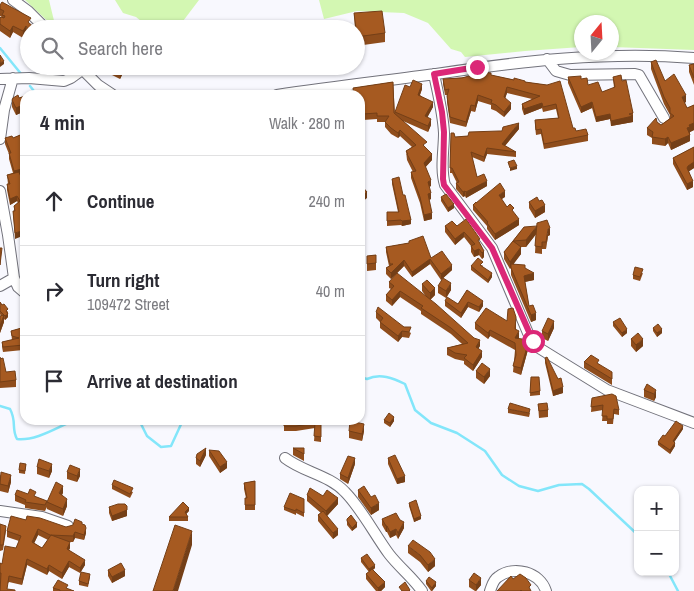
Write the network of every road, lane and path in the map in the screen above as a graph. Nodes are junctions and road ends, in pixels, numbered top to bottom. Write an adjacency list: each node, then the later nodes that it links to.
1 (13, 0): 2 (street)
2 (37, 20)
3 (694, 58): 4 (street)
4 (547, 59): 5 (street); 12 (street)
5 (434, 74): 11 (street); 19 (street)
6 (74, 75): 8 (street)
7 (85, 75): 10 (street)
8 (13, 78): 9 (street); 13 (street)
9 (0, 79)
10 (97, 90)
11 (314, 90)
12 (664, 118)
13 (0, 139)
14 (0, 191): 15 (street)
15 (2, 215): 16 (street)
16 (14, 278): 17 (street); 18 (street)
17 (0, 286)
18 (20, 288)
19 (694, 423)
20 (285, 458): 23 (street)
21 (0, 511): 22 (street)
22 (68, 526)
23 (422, 591)
24 (490, 591): 25 (street)
25 (546, 591)

